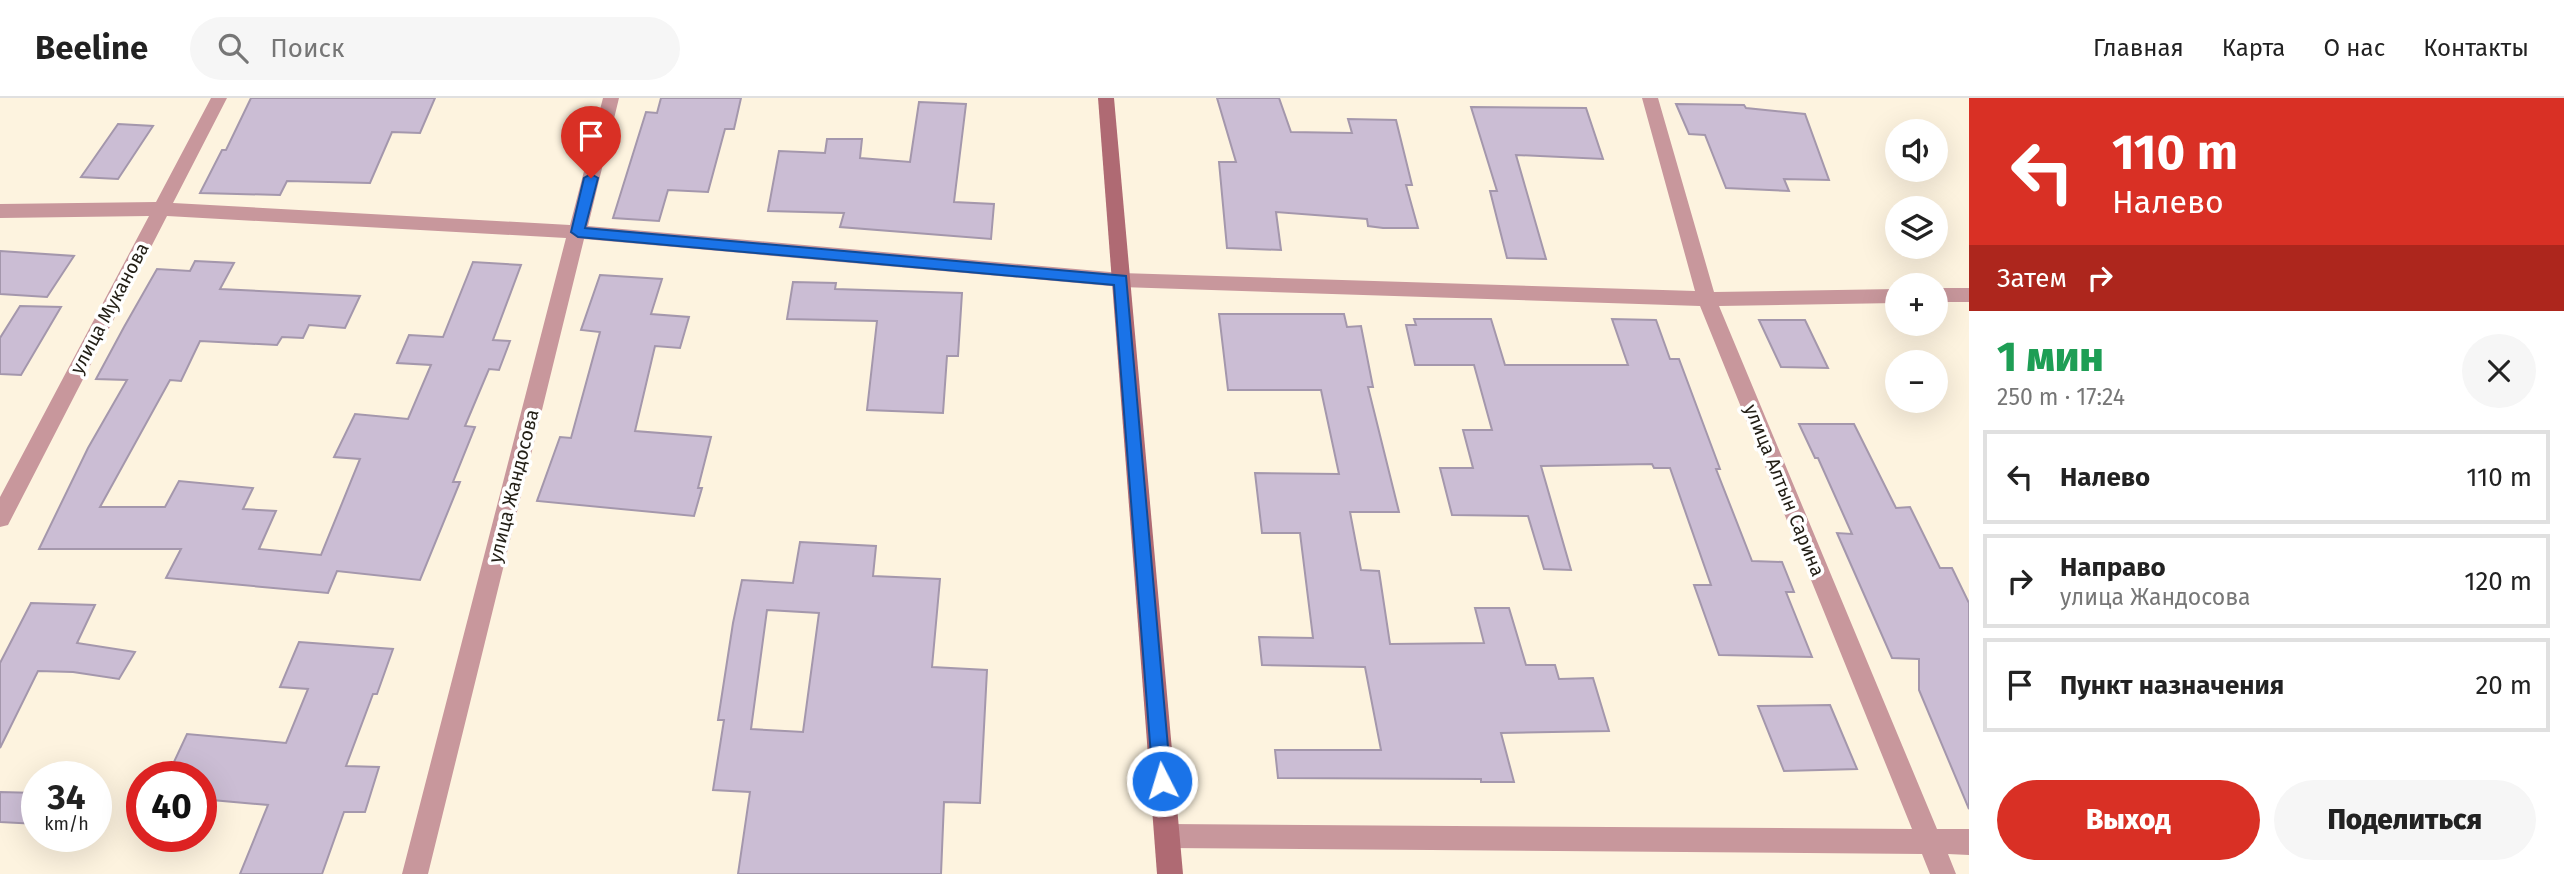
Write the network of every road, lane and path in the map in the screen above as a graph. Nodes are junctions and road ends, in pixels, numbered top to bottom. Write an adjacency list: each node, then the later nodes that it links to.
1 (219, 98): 5 (street, улица Муканова)
2 (611, 98): 7 (street, улица Жандосова)
3 (1106, 98): 8 (street)
4 (1650, 98): 12 (street, улица Алтын Сарина)
5 (161, 209): 6 (street); 7 (street); 13 (street, улица Муканова)
6 (0, 211)
7 (578, 232): 8 (street); 17 (street, улица Жандосова)
8 (1121, 280): 12 (street); 14 (street)
9 (1948, 295): 10 (street)
10 (1969, 295)
11 (1885, 296): 12 (street)
12 (1707, 299): 16 (street, улица Алтын Сарина)
13 (0, 518)
14 (1167, 836): 16 (street); 18 (street)
15 (1969, 842): 16 (street)
16 (1930, 843): 19 (street, улица Алтын Сарина)
17 (415, 874)
18 (1170, 874)
19 (1943, 874)

